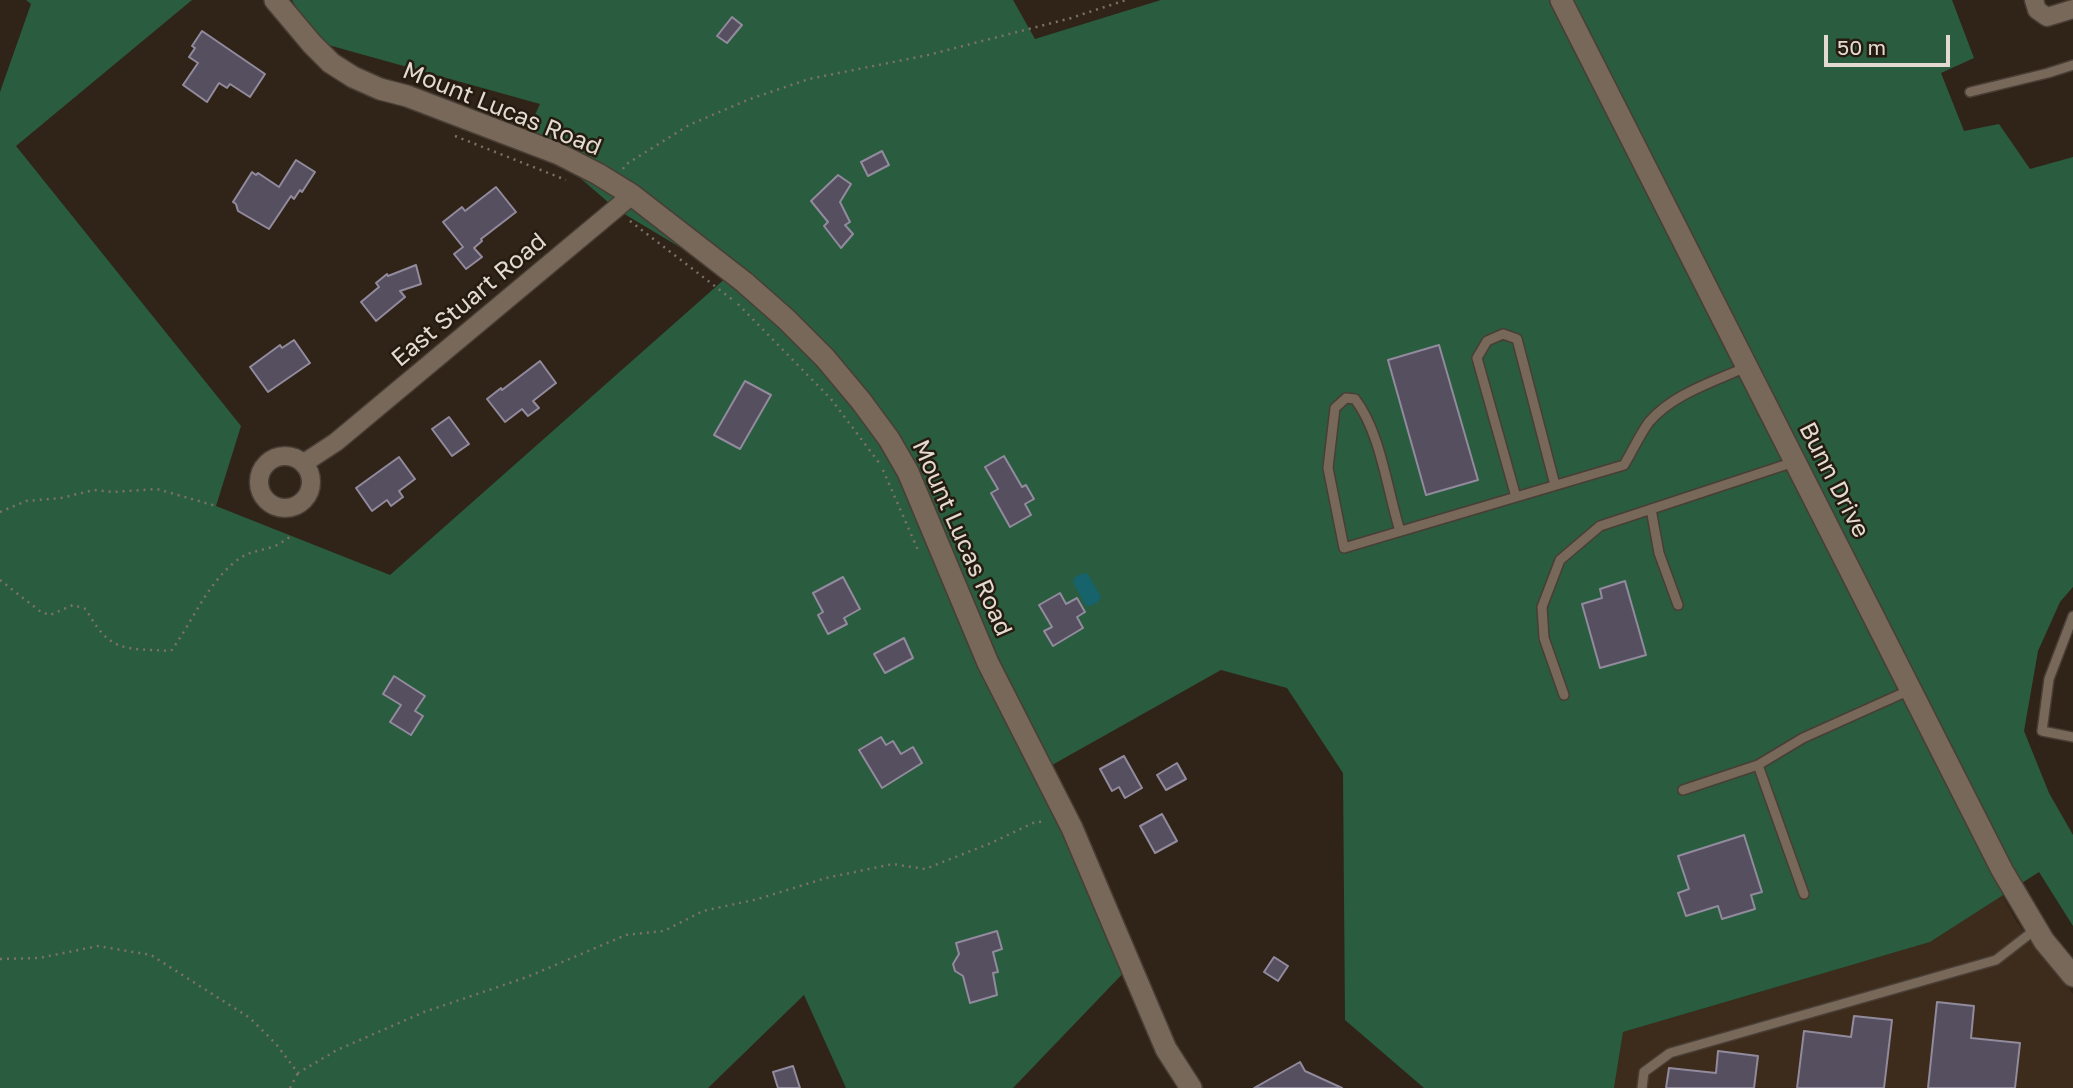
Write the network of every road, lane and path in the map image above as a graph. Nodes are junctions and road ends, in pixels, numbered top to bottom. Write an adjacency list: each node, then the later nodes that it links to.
1 (275, 0): 11 (street, Mount Lucas Road)
2 (1126, 0): 9 (path)
3 (1561, 0): 13 (street, Bunn Drive)
4 (2034, 0): 5 (street)
5 (2073, 9)
6 (2073, 65): 7 (lane)
7 (1970, 92)
8 (447, 133): 10 (path)
9 (621, 172)
10 (566, 180)
11 (632, 195): 12 (street, East Stuart Road); 39 (street, Mount Lucas Road)
12 (616, 209): 15 (street, East Stuart Road); 23 (path)
13 (1747, 366): 14 (street, Bunn Drive); 16 (lane)
14 (1795, 462): 19 (lane); 27 (street, Bunn Drive)
15 (304, 463)
16 (1555, 485): 17 (lane); 17 (lane)
17 (1516, 497): 21 (lane)
18 (216, 506): 20 (path)
19 (1651, 509): 25 (lane); 28 (lane)
20 (0, 512)
21 (1400, 531): 21 (lane)
22 (291, 536): 24 (path)
23 (918, 549)
24 (0, 580)
25 (1678, 605)
26 (2073, 617): 29 (lane)
27 (1910, 690): 30 (lane); 34 (street, Bunn Drive)
28 (1564, 695)
29 (2073, 737)
30 (1758, 765): 31 (lane); 33 (lane)
31 (1683, 790)
32 (1049, 821): 37 (path)
33 (1804, 894)
34 (2036, 929): 36 (street, Bunn Drive); 40 (lane)
35 (0, 960): 37 (path)
36 (2073, 976)
37 (298, 1073): 38 (path)
38 (290, 1088)
39 (1191, 1088)
40 (1642, 1088)

